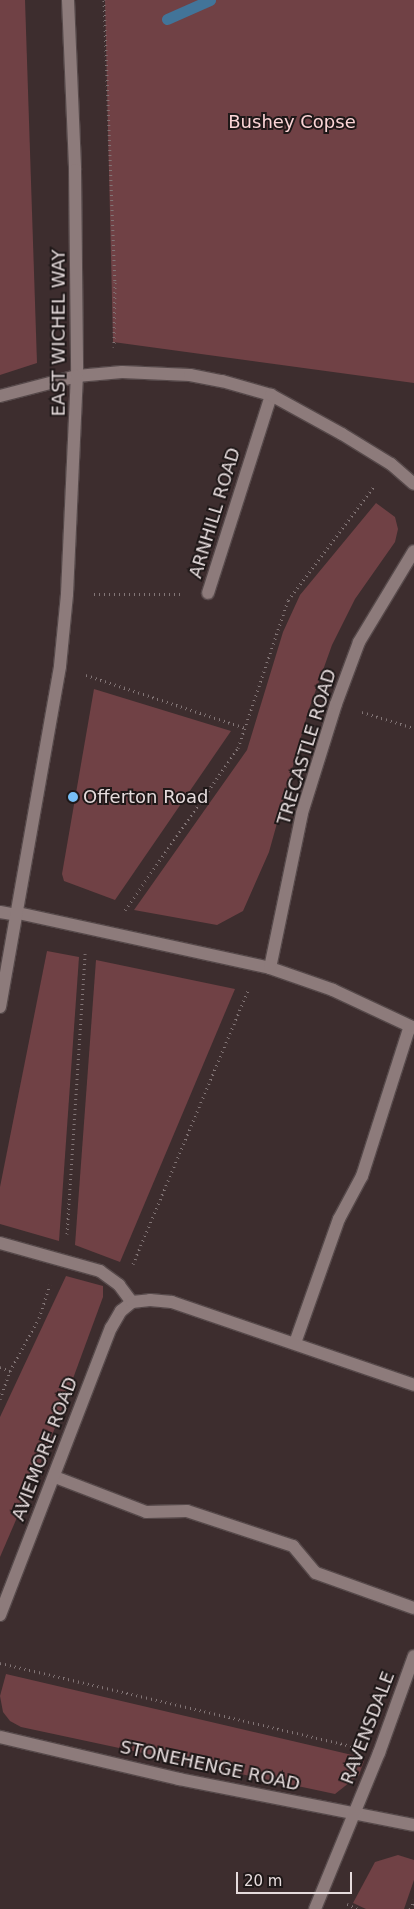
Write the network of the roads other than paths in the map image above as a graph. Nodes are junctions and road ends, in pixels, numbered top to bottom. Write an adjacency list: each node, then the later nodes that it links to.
1 (68, 0): 2 (street, EAST WICHEL WAY)
2 (77, 376): 3 (street); 4 (street); 9 (street, EAST WICHEL WAY)
3 (271, 395): 5 (street); 7 (street, ARNHILL ROAD)
4 (0, 396)
5 (414, 484)
6 (414, 550): 10 (street, TRECASTLE ROAD)
7 (208, 593)
8 (0, 912): 9 (street)
9 (17, 914): 10 (street); 11 (street, EAST WICHEL WAY)
10 (264, 967): 12 (street)
11 (0, 1007)
12 (412, 1027): 15 (street)
13 (0, 1243): 14 (street)
14 (132, 1302): 15 (street); 17 (street, AVIEMORE ROAD)
15 (295, 1342): 16 (street)
16 (414, 1385)
17 (55, 1477): 18 (street); 19 (street, AVIEMORE ROAD)
18 (414, 1608)
19 (0, 1615)
20 (414, 1656): 22 (street, RAVENSDALE)
21 (0, 1737): 22 (street, STONEHENGE ROAD)
22 (353, 1813): 23 (street, STONEHENGE ROAD); 24 (street, RAVENSDALE)
23 (414, 1825)
24 (315, 1909)

